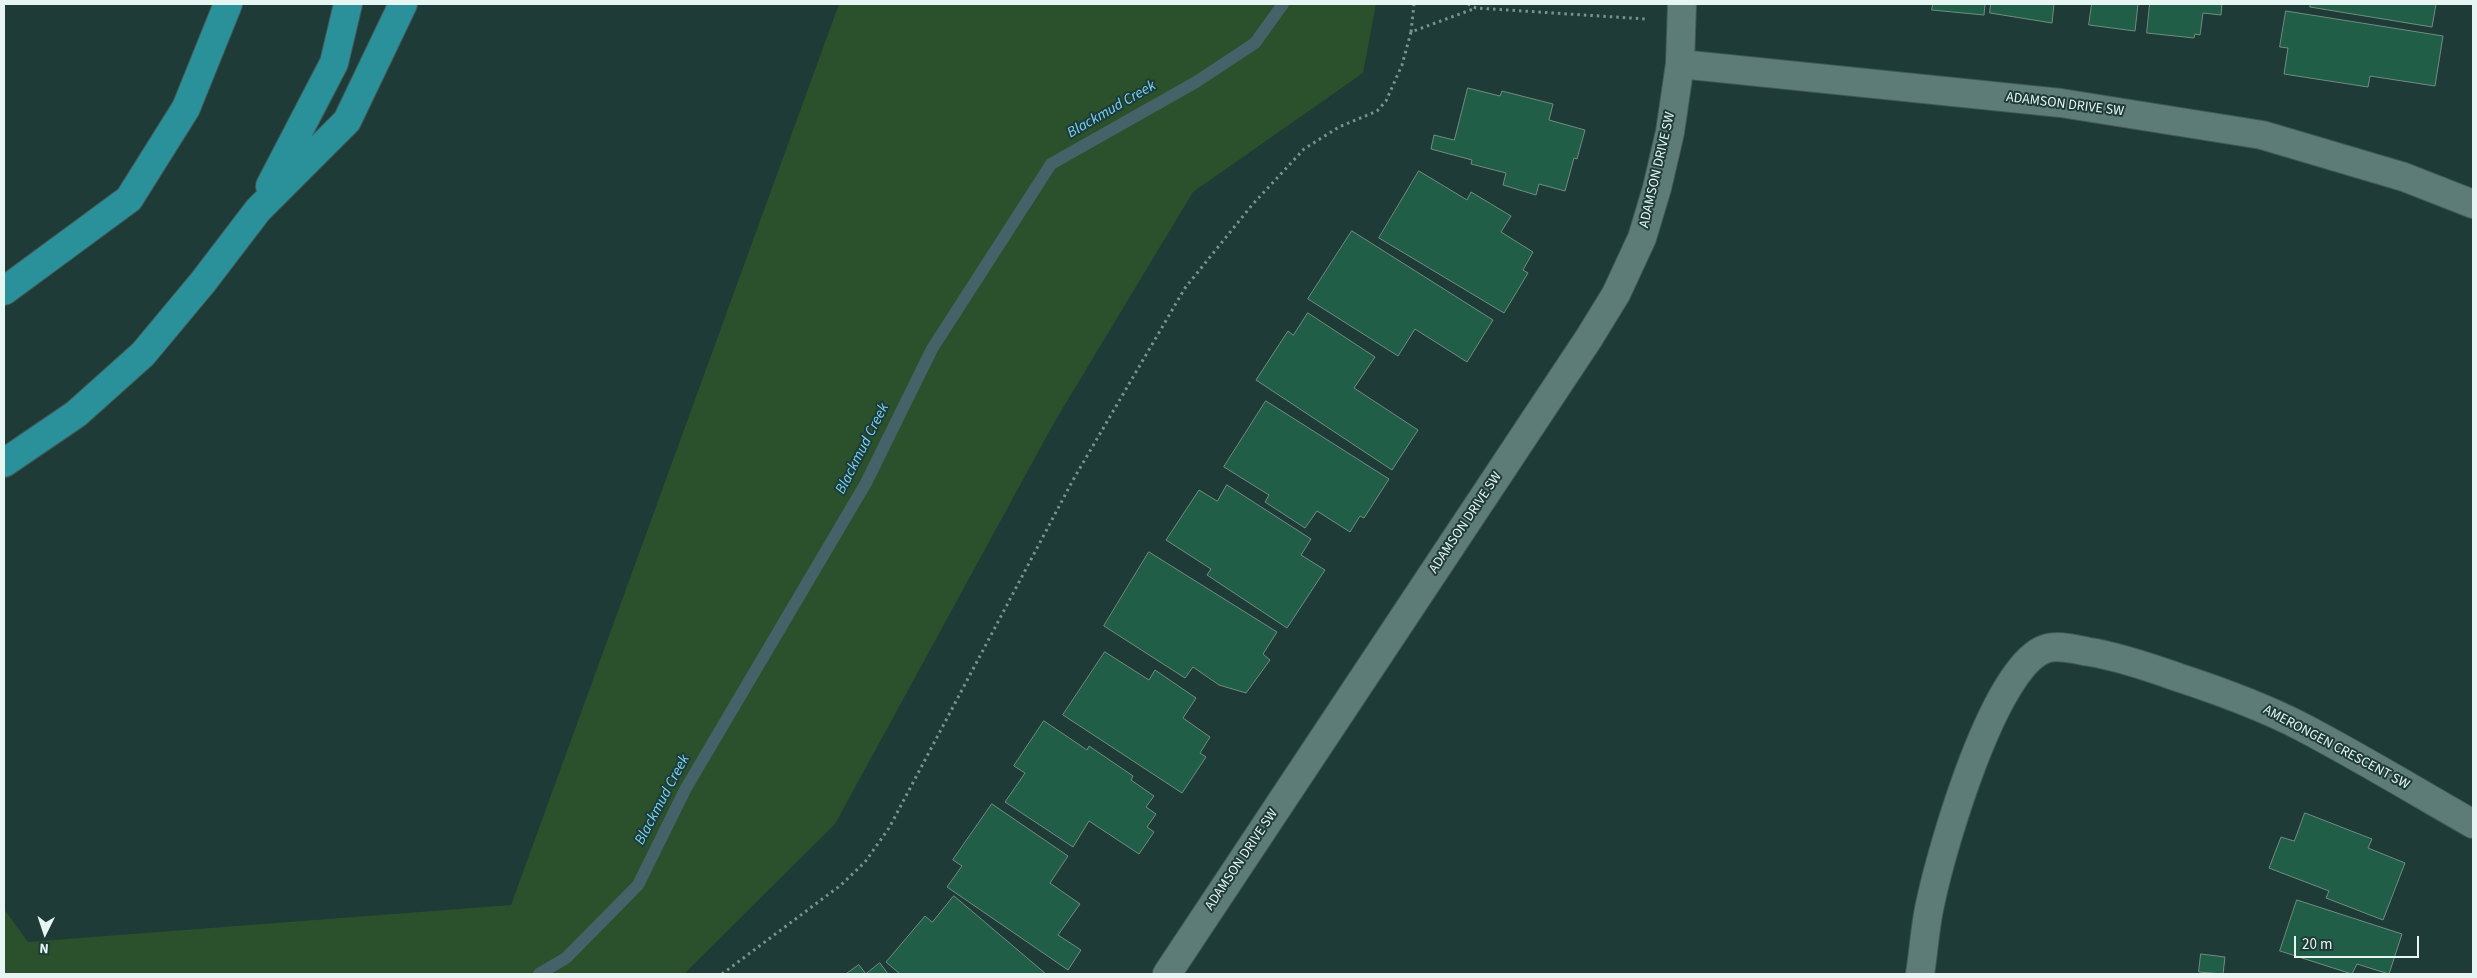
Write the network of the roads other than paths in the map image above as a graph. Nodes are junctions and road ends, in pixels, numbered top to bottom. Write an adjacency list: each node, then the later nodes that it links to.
1 (228, 4): 8 (highway)
2 (348, 4): 7 (highway)
3 (403, 4): 7 (highway)
4 (1682, 4): 5 (street)
5 (1680, 64): 6 (street, ADAMSON DRIVE SW); 11 (street, ADAMSON DRIVE SW)
6 (2473, 204)
7 (258, 210): 9 (highway)
8 (4, 291)
9 (4, 463)
10 (2473, 824): 12 (street, AMERONGEN CRESCENT SW)
11 (1167, 974)
12 (1920, 974)

